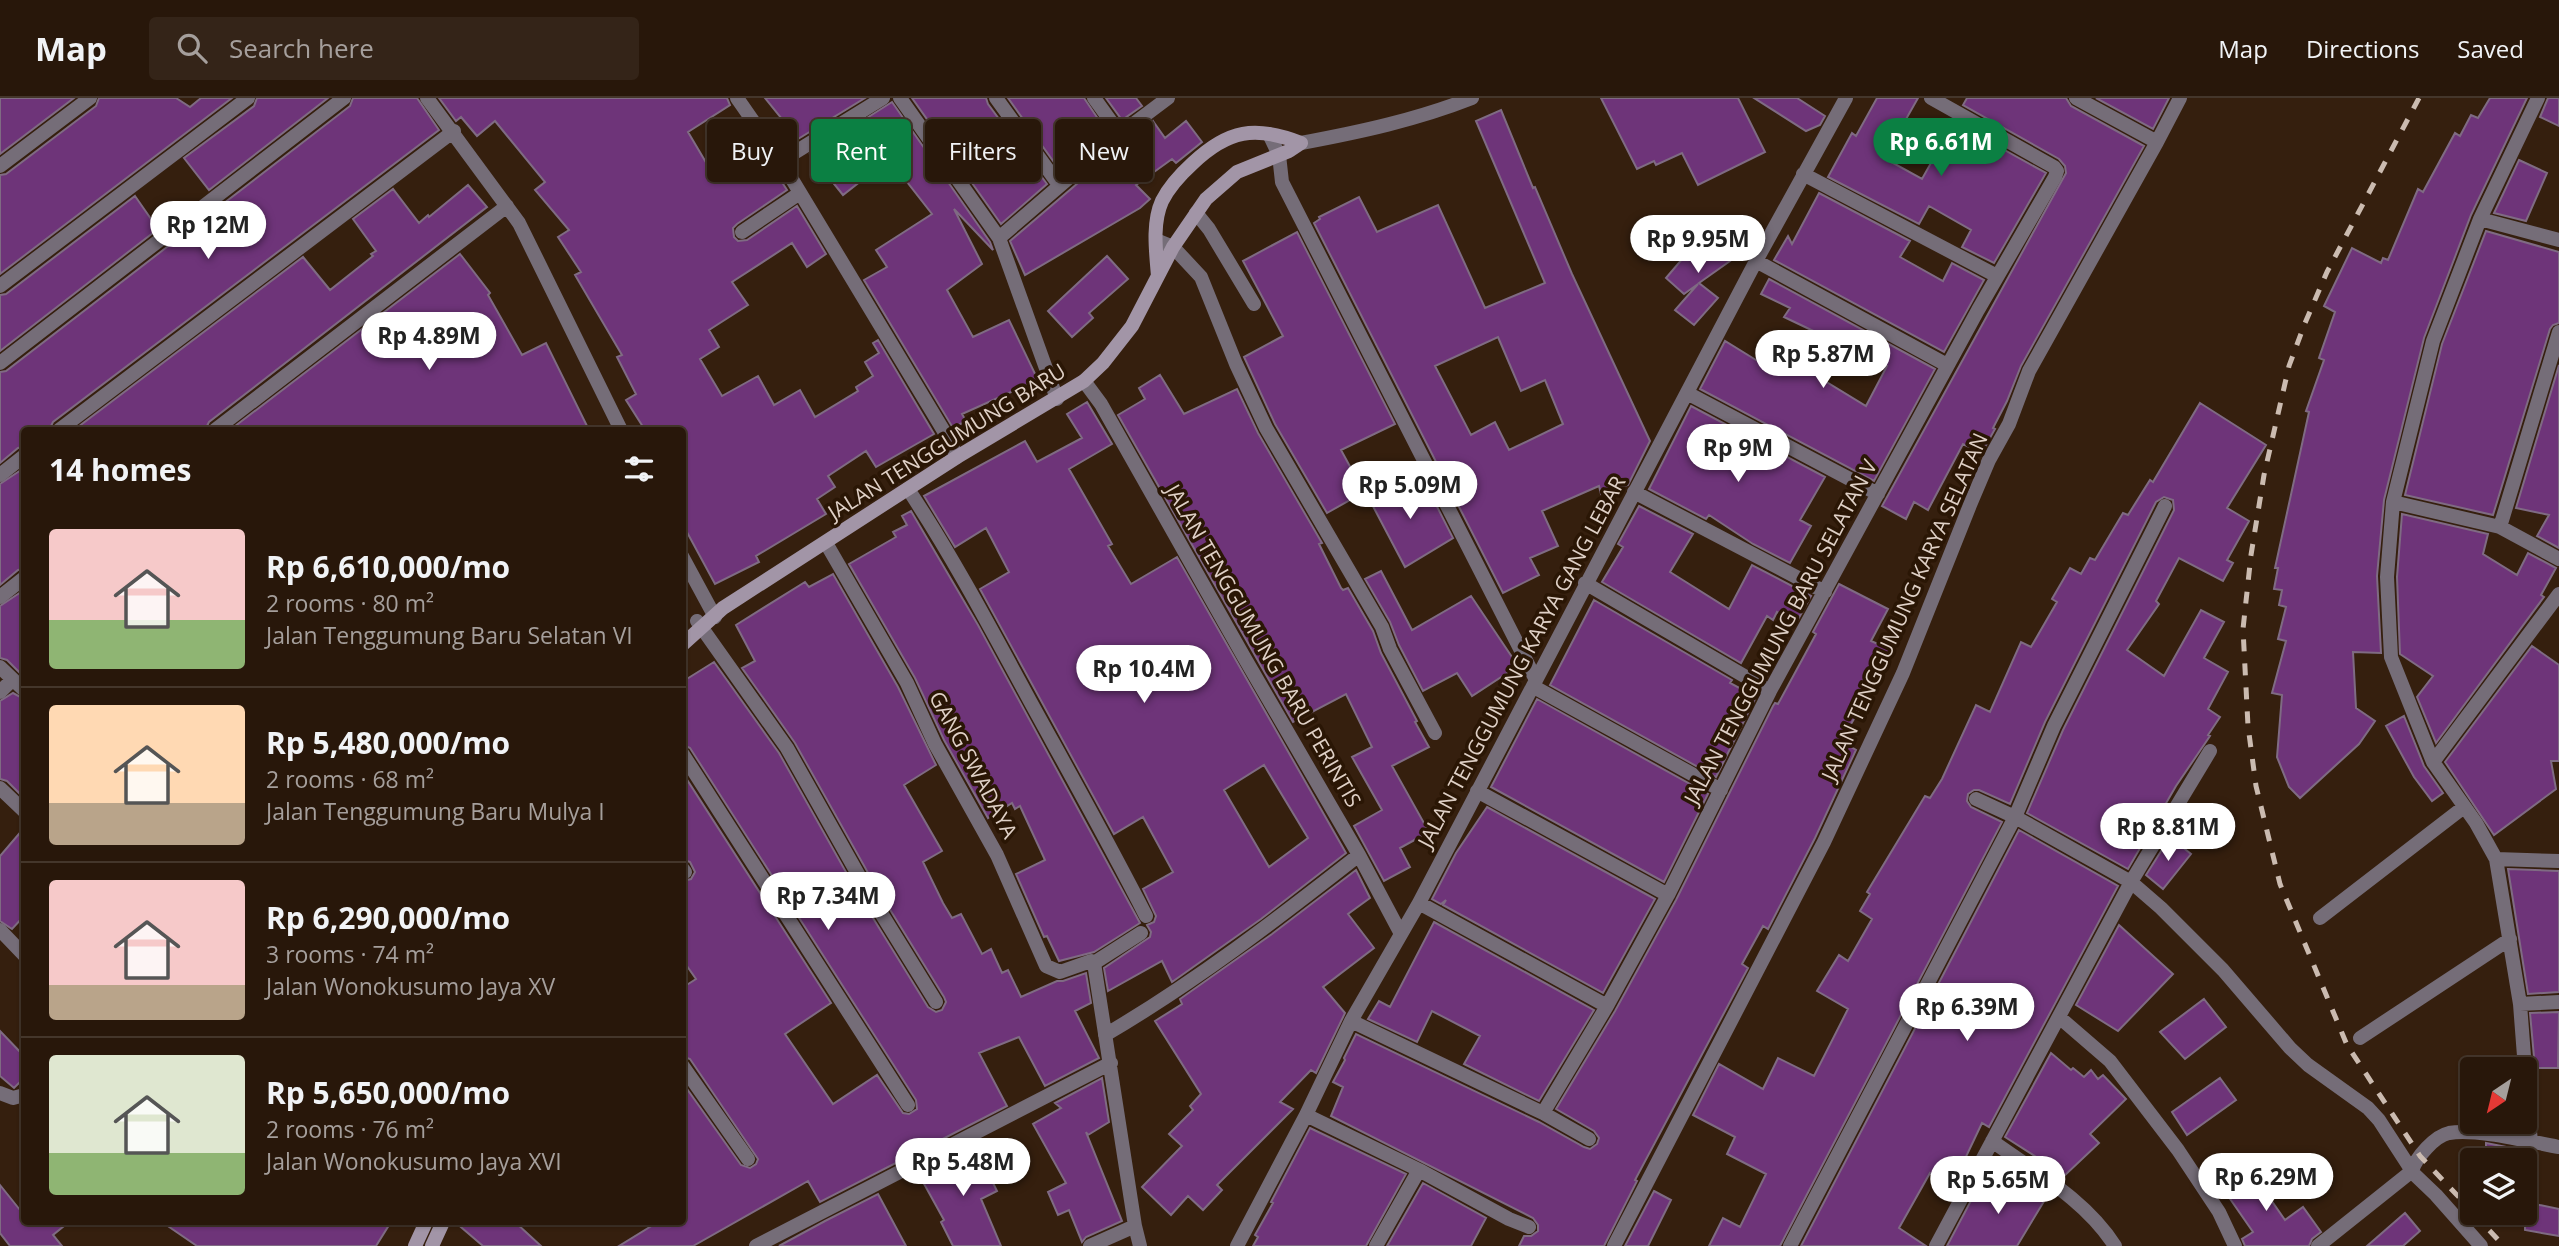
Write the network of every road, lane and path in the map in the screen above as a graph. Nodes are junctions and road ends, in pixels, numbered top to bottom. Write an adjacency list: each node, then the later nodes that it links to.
1 (90, 98): 26 (street)
2 (248, 98): 43 (street)
3 (344, 98): 46 (street)
4 (427, 98): 20 (street)
5 (737, 98): 17 (street)
6 (883, 98): 24 (street)
7 (900, 98): 37 (street)
8 (996, 98): 30 (street)
9 (1094, 98): 18 (street)
10 (1168, 98): 19 (street)
11 (1472, 98): 23 (street, JALAN TENGGUMUNG BARU)
12 (1846, 98): 27 (street, JALAN TENGGUMUNG KARYA GANG LEBAR)
13 (1931, 98): 41 (street, JALAN TENGGUMUNG BARU SELATAN V)
14 (2076, 98): 22 (street)
15 (2179, 98): 22 (street, JALAN TENGGUMUNG KARYA SELATAN)
16 (2538, 98): 34 (street)
17 (752, 119)
18 (1109, 119)
19 (1140, 119)
20 (454, 131): 32 (street); 51 (street)
21 (1269, 134): 23 (street, JALAN TENGGUMUNG BARU); 25 (street); 38 (street, JALAN TENGGUMUNG BARU)
22 (2157, 142): 142 (street, JALAN TENGGUMUNG KARYA SELATAN)
23 (1301, 143): 25 (street, JALAN TENGGUMUNG BARU)
24 (797, 151)
25 (1279, 155): 33 (street, JALAN TENGGUMUNG BARU); 77 (street)
26 (0, 166)
27 (1803, 174): 40 (street, JALAN TENGGUMUNG KARYA GANG LEBAR); 41 (street)
28 (793, 182): 31 (street)
29 (1063, 182): 30 (street)
30 (1059, 185): 37 (street)
31 (800, 193): 35 (street); 54 (street)
32 (507, 206): 52 (street); 53 (street)
33 (1196, 214): 39 (street, JALAN TENGGUMUNG BARU); 44 (street)
34 (2480, 219): 36 (street); 60 (street)
35 (742, 232)
36 (2558, 236)
37 (999, 238): 50 (street)
38 (1156, 240): 39 (street); 42 (street, JALAN TENGGUMUNG BARU)
39 (1174, 247): 42 (street, JALAN TENGGUMUNG BARU); 81 (street)
40 (1756, 261): 47 (street); 49 (street, JALAN TENGGUMUNG KARYA GANG LEBAR)
41 (1997, 276): 47 (street, JALAN TENGGUMUNG BARU SELATAN V)
42 (1158, 277): 48 (street, JALAN TENGGUMUNG BARU)
43 (0, 286)
44 (1254, 304)
45 (2559, 332): 62 (street)
46 (0, 363)
47 (1947, 365): 59 (street, JALAN TENGGUMUNG BARU SELATAN V)
48 (1084, 381): 50 (street, JALAN TENGGUMUNG BARU); 92 (street, JALAN TENGGUMUNG BARU PERINTIS)
49 (1687, 393): 58 (street, JALAN TENGGUMUNG KARYA GANG LEBAR); 59 (street)
50 (1056, 399): 54 (street, JALAN TENGGUMUNG BARU)
51 (62, 427)
52 (219, 427)
53 (620, 427)
54 (953, 448): 57 (street, JALAN TENGGUMUNG BARU)
55 (21, 458): 56 (street)
56 (0, 475)
57 (908, 489): 63 (street, JALAN TENGGUMUNG BARU); 98 (street)
58 (1634, 492): 67 (street, JALAN TENGGUMUNG KARYA GANG LEBAR); 68 (street)
59 (1878, 494): 68 (street, JALAN TENGGUMUNG BARU SELATAN V)
60 (2393, 502): 62 (street); 84 (street)
61 (2165, 506): 91 (street)
62 (2500, 527): 64 (street)
63 (826, 543): 71 (street, JALAN TENGGUMUNG BARU); 105 (street, GANG SWADAYA)
64 (2559, 559)
65 (686, 563): 71 (street)
66 (21, 580): 70 (street)
67 (1585, 583): 77 (street, JALAN TENGGUMUNG KARYA GANG LEBAR); 79 (street)
68 (1825, 592): 79 (street, JALAN TENGGUMUNG BARU SELATAN V)
69 (2559, 594): 84 (street)
70 (0, 597)
71 (712, 608): 72 (street, JALAN TENGGUMUNG BARU)
72 (699, 624): 73 (street, JALAN TENGGUMUNG BARU); 74 (street, JALAN TENGGUMUNG BARU); 106 (street)
73 (686, 631)
74 (686, 640)
75 (0, 667): 76 (street)
76 (12, 680): 78 (street); 80 (street)
77 (1535, 684): 86 (street); 87 (street, JALAN TENGGUMUNG KARYA GANG LEBAR)
78 (21, 688)
79 (1770, 691): 86 (street, JALAN TENGGUMUNG BARU SELATAN V)
80 (0, 692)
81 (1435, 733)
82 (2210, 751): 95 (street)
83 (686, 760): 119 (street)
84 (2432, 762): 89 (street)
85 (0, 788): 90 (street)
86 (1721, 790): 96 (street, JALAN TENGGUMUNG BARU SELATAN V)
87 (1477, 791): 96 (street); 97 (street, JALAN TENGGUMUNG KARYA GANG LEBAR)
88 (1976, 799): 91 (street)
89 (2465, 807): 93 (street); 99 (street)
90 (21, 808)
91 (2015, 817): 95 (street); 134 (street)
92 (1359, 855): 102 (street, JALAN TENGGUMUNG BARU PERINTIS); 112 (street)
93 (2496, 859): 94 (street); 103 (street)
94 (2559, 860)
95 (2131, 882): 110 (street); 129 (street)
96 (1668, 895): 109 (street, JALAN TENGGUMUNG BARU SELATAN V)
97 (1419, 903): 102 (street, JALAN TENGGUMUNG KARYA GANG LEBAR); 109 (street)
98 (1146, 916)
99 (2320, 918)
100 (0, 930): 104 (street)
101 (1141, 933): 105 (street, GANG SWADAYA)
102 (1401, 934): 111 (street, JALAN TENGGUMUNG KARYA GANG LEBAR)
103 (2510, 939): 108 (street); 113 (street)
104 (21, 952)
105 (1094, 963): 112 (street)
106 (936, 1002)
107 (2559, 1002): 108 (street)
108 (2520, 1004): 114 (street)
109 (1607, 1006): 120 (street, JALAN TENGGUMUNG BARU SELATAN V)
110 (2059, 1017): 124 (street); 145 (street)
111 (1351, 1021): 120 (street); 121 (street, JALAN TENGGUMUNG KARYA GANG LEBAR)
112 (1105, 1035): 115 (street)
113 (2360, 1038)
114 (2524, 1057)
115 (1111, 1063): 132 (street); 137 (street)
116 (686, 1071): 127 (street)
117 (0, 1093): 118 (street)
118 (21, 1096)
119 (908, 1105)
120 (1543, 1113): 123 (street)
121 (1306, 1115): 128 (street); 140 (street, JALAN TENGGUMUNG KARYA GANG LEBAR)
122 (2530, 1134): 125 (street)
123 (1589, 1139)
124 (1992, 1141): 143 (street); 144 (street)
125 (2531, 1142): 126 (street); 129 (street)
126 (2559, 1147)
127 (748, 1159)
128 (1419, 1170): 133 (street); 141 (street)
129 (2412, 1171): 146 (street); 147 (street)
130 (425, 1225): 135 (street)
131 (442, 1225): 136 (street)
132 (1135, 1226): 138 (street); 139 (street)
133 (1529, 1227)
134 (1793, 1245)
135 (415, 1246)
136 (432, 1246)
137 (756, 1246)
138 (1090, 1246)
139 (1140, 1246)
140 (1237, 1246)
141 (1376, 1246)
142 (1614, 1246)
143 (1936, 1246)
144 (2115, 1246)
145 (2235, 1246)
146 (2318, 1246)
147 (2481, 1246)

